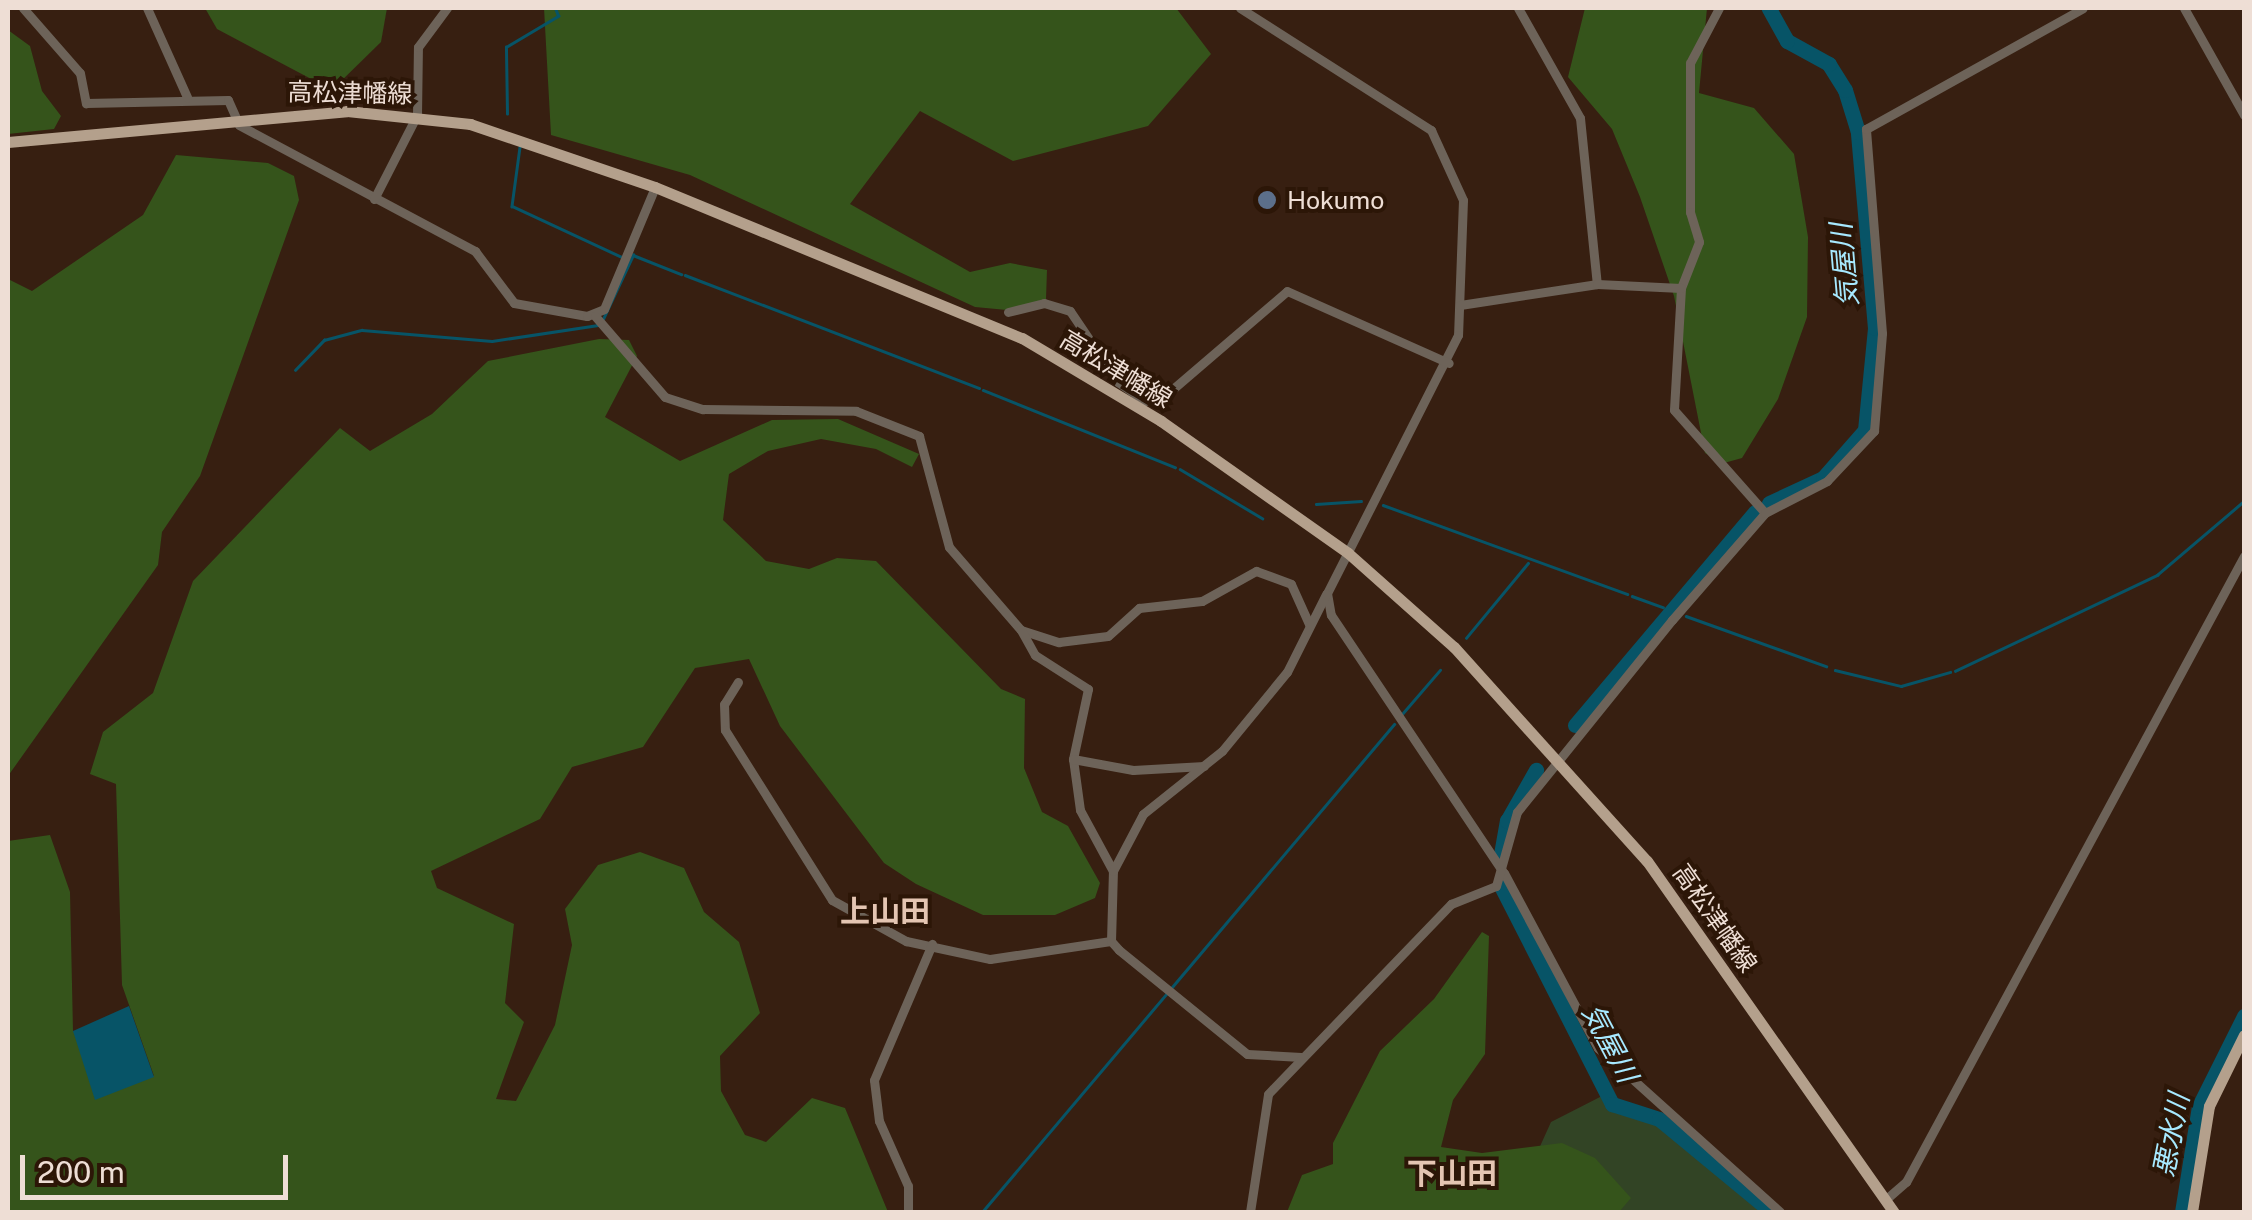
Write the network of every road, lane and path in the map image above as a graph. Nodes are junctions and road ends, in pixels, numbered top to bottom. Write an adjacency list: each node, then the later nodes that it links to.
1 (23, 8): 9 (street)
2 (147, 8): 9 (street)
3 (448, 8): 10 (street)
4 (1240, 8): 18 (street)
5 (1518, 8): 16 (street)
6 (1719, 8): 17 (street)
7 (2084, 8): 24 (street)
8 (2184, 8): 11 (street)
9 (187, 98): 12 (street)
10 (417, 115): 12 (main road, 高松津幡線); 14 (main road, 高松津幡線); 15 (street)
11 (2244, 116)
12 (236, 117): 13 (main road, 高松津幡線); 15 (street)
13 (8, 142)
14 (655, 187): 20 (street); 23 (main road, 高松津幡線)
15 (374, 199): 20 (street)
16 (1597, 284): 17 (street); 18 (street)
17 (1681, 288): 24 (street)
18 (1460, 305): 21 (street)
19 (1008, 312): 22 (street)
20 (595, 316): 29 (street)
21 (1449, 362): 22 (street); 25 (street)
22 (1109, 368): 23 (street)
23 (1099, 384): 25 (main road, 高松津幡線)
24 (1765, 513): 31 (street)
25 (1348, 553): 27 (street); 31 (main road, 高松津幡線)
26 (2244, 556): 40 (street)
27 (1327, 592): 28 (street); 35 (street)
28 (1308, 624): 29 (street); 33 (street)
29 (1021, 630): 32 (street)
30 (738, 682): 37 (street)
31 (1558, 757): 35 (street); 40 (main road, 高松津幡線)
32 (1073, 760): 33 (street); 34 (street)
33 (1204, 766): 34 (street)
34 (1113, 870): 36 (street)
35 (1504, 874): 39 (street); 43 (street)
36 (1111, 941): 37 (street); 39 (street)
37 (932, 944): 41 (street)
38 (2244, 1035): 44 (main road)
39 (1301, 1057): 42 (street)
40 (1889, 1208)
41 (908, 1212)
42 (1250, 1212)
43 (1780, 1212)
44 (2192, 1212)

